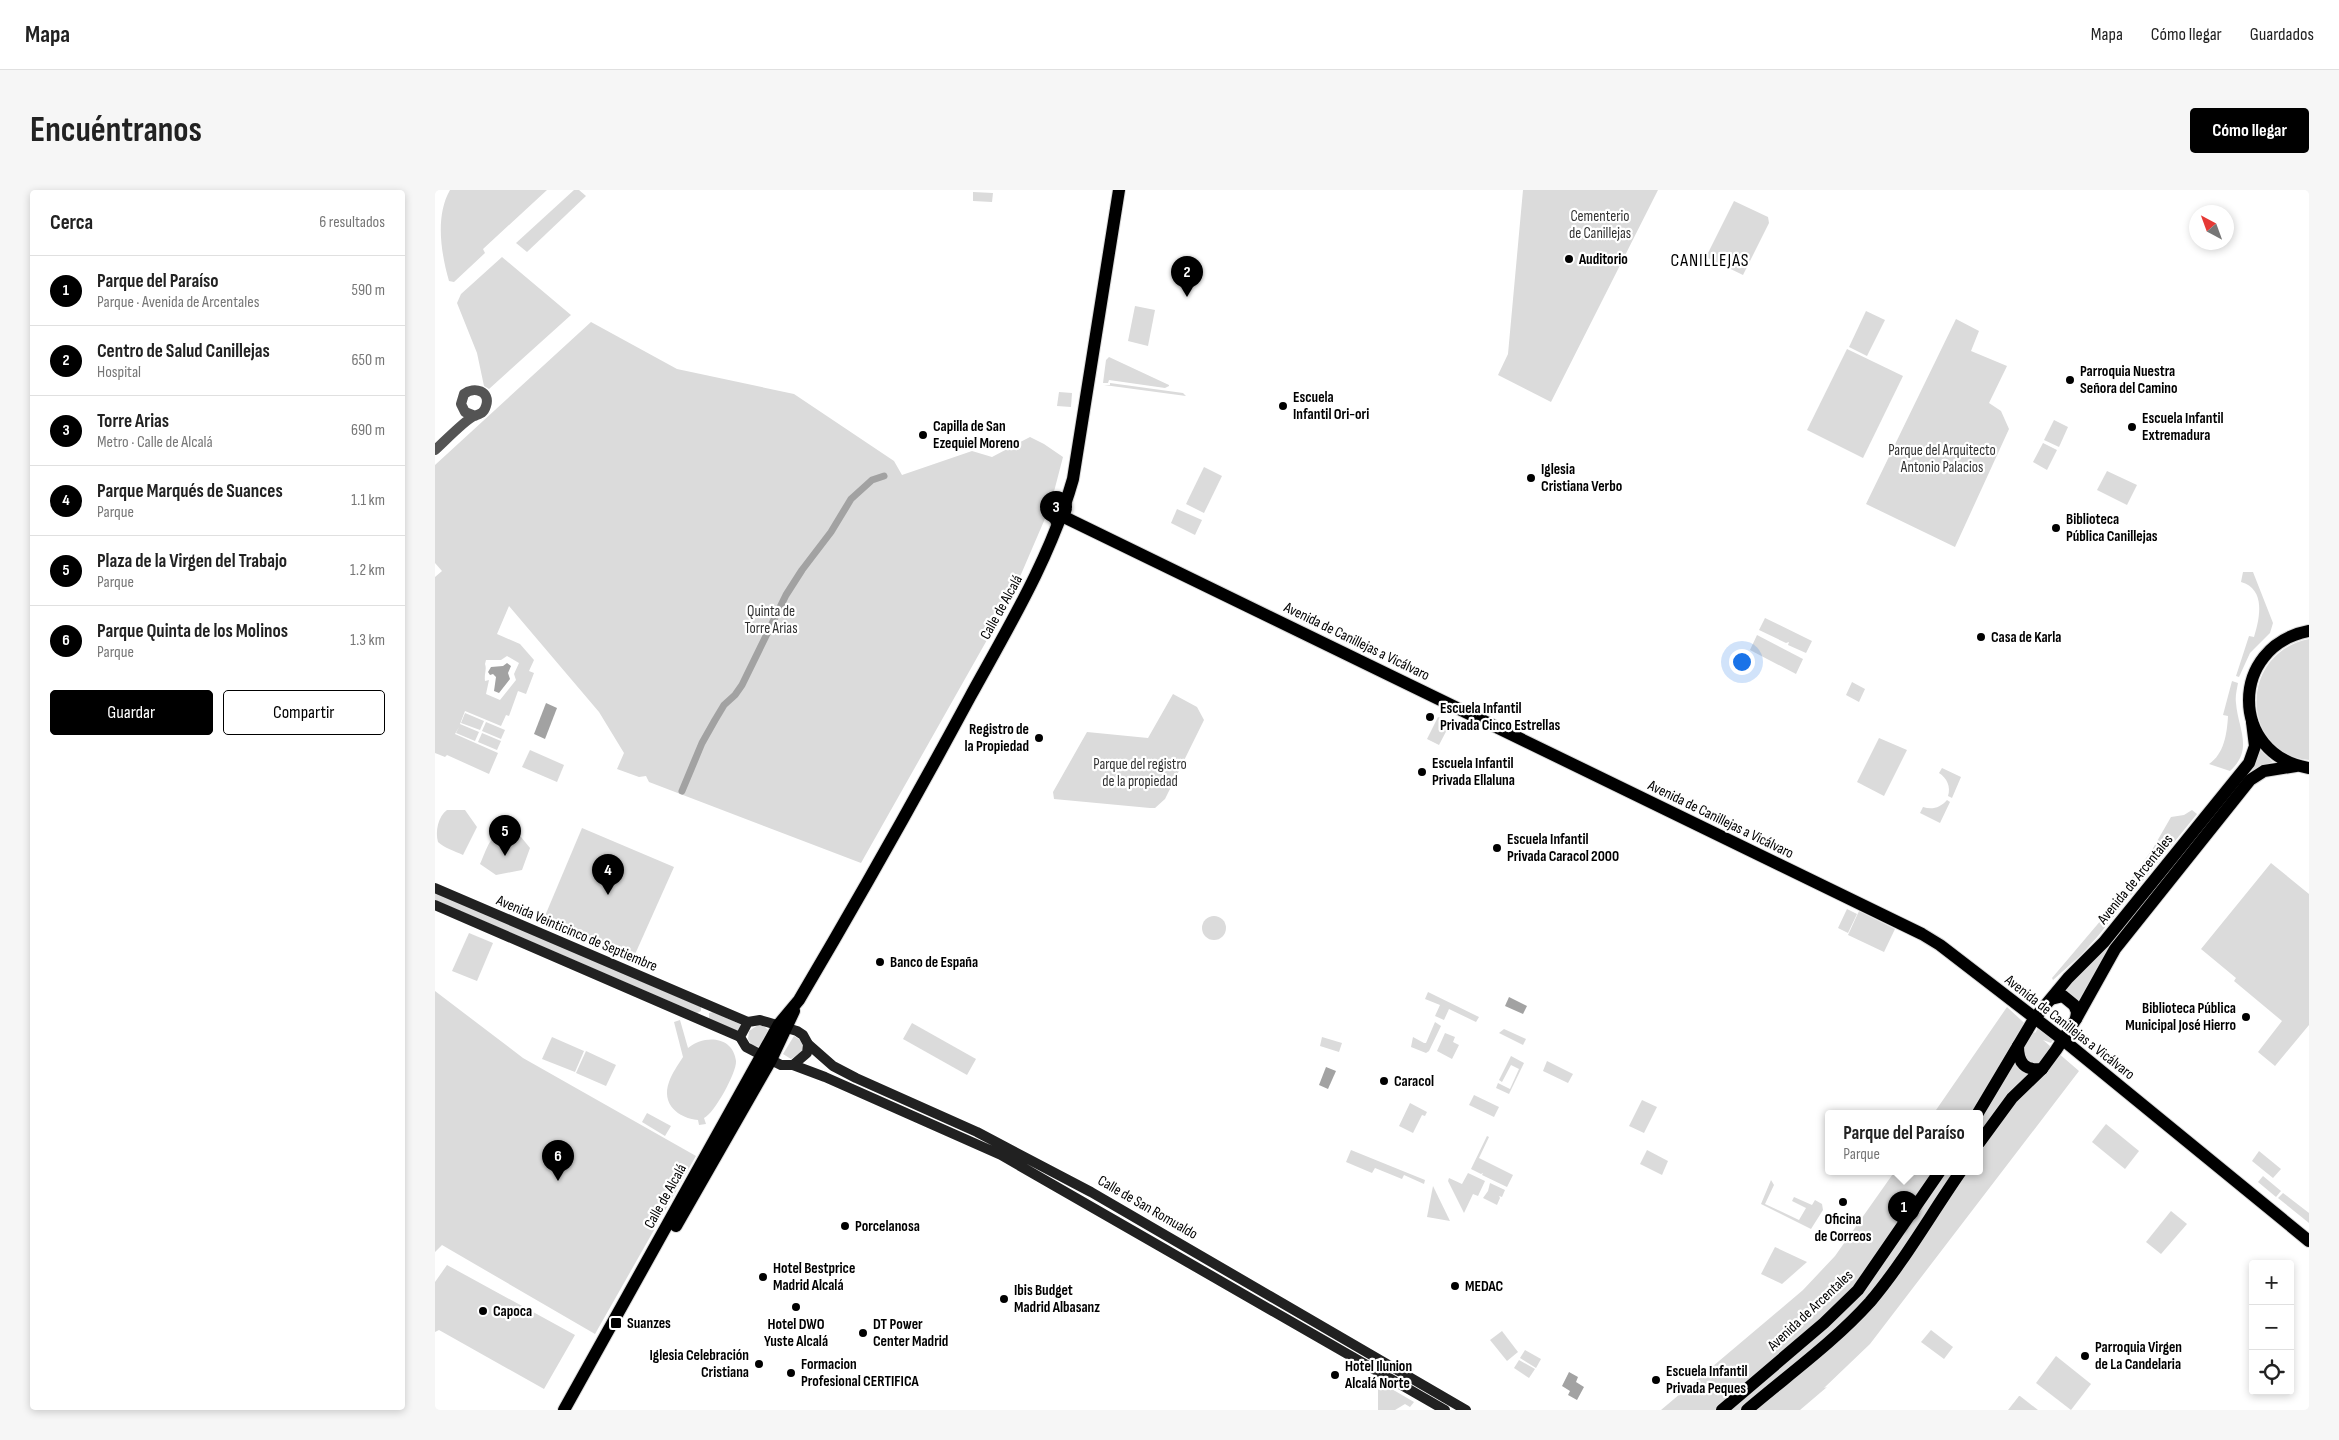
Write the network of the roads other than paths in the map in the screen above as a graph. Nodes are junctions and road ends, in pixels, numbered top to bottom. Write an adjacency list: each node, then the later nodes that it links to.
1 (1119, 190): 5 (main road, Calle de Alcalá)
2 (462, 408): 3 (street); 3 (street); 4 (street)
3 (475, 416): 4 (street)
4 (438, 448)
5 (1063, 512): 14 (main road, Avenida de Canillejas a Vicálvaro); 18 (main road, Calle de Alcalá)
6 (2309, 631): 7 (main road, Avenida de Arcentales)
7 (2252, 722): 8 (main road); 12 (main road, Avenida de Arcentales)
8 (2296, 766): 9 (main road); 16 (main road, Avenida de Arcentales)
9 (2309, 768)
10 (435, 888): 13 (main road, Avenida Veinticinco de Septiembre)
11 (435, 905): 15 (main road, Avenida Veinticinco de Septiembre)
12 (2057, 998): 14 (main road, Avenida de Arcentales); 16 (main road)
13 (707, 1006): 15 (main road); 17 (main road, Avenida Veinticinco de Septiembre)
14 (2036, 1017): 20 (main road, Avenida de Canillejas a Vicálvaro); 22 (main road, Avenida de Arcentales)
15 (701, 1019): 19 (main road, Avenida Veinticinco de Septiembre)
16 (2076, 1019): 20 (main road, Avenida de Arcentales)
17 (748, 1022): 18 (main road, Avenida Veinticinco de Septiembre); 19 (main road)
18 (783, 1026): 21 (main road, Calle de San Romualdo); 23 (main road, Calle de Alcalá)
19 (740, 1036): 23 (main road, Avenida Veinticinco de Septiembre)
20 (2064, 1036): 25 (main road, Avenida de Arcentales); 30 (main road, Avenida de Canillejas a Vicálvaro); 31 (main road, Avenida de Canillejas a Vicálvaro)
21 (808, 1044): 24 (main road); 34 (main road, Calle de San Romualdo)
22 (2018, 1046): 25 (main road); 26 (main road, Avenida de Arcentales)
23 (767, 1058): 24 (main road, Calle de San Romualdo); 32 (main road, Calle de Alcalá)
24 (793, 1065): 33 (main road, Calle de San Romualdo)
25 (2042, 1069): 27 (main road, Avenida de Arcentales)
26 (1980, 1110)
27 (1983, 1138)
28 (1937, 1175): 35 (main road, Avenida de Arcentales)
29 (1958, 1175): 36 (main road)
30 (2309, 1232)
31 (2309, 1241)
32 (568, 1409)
33 (1445, 1410)
34 (1467, 1410)
35 (1722, 1410)
36 (1747, 1410)

